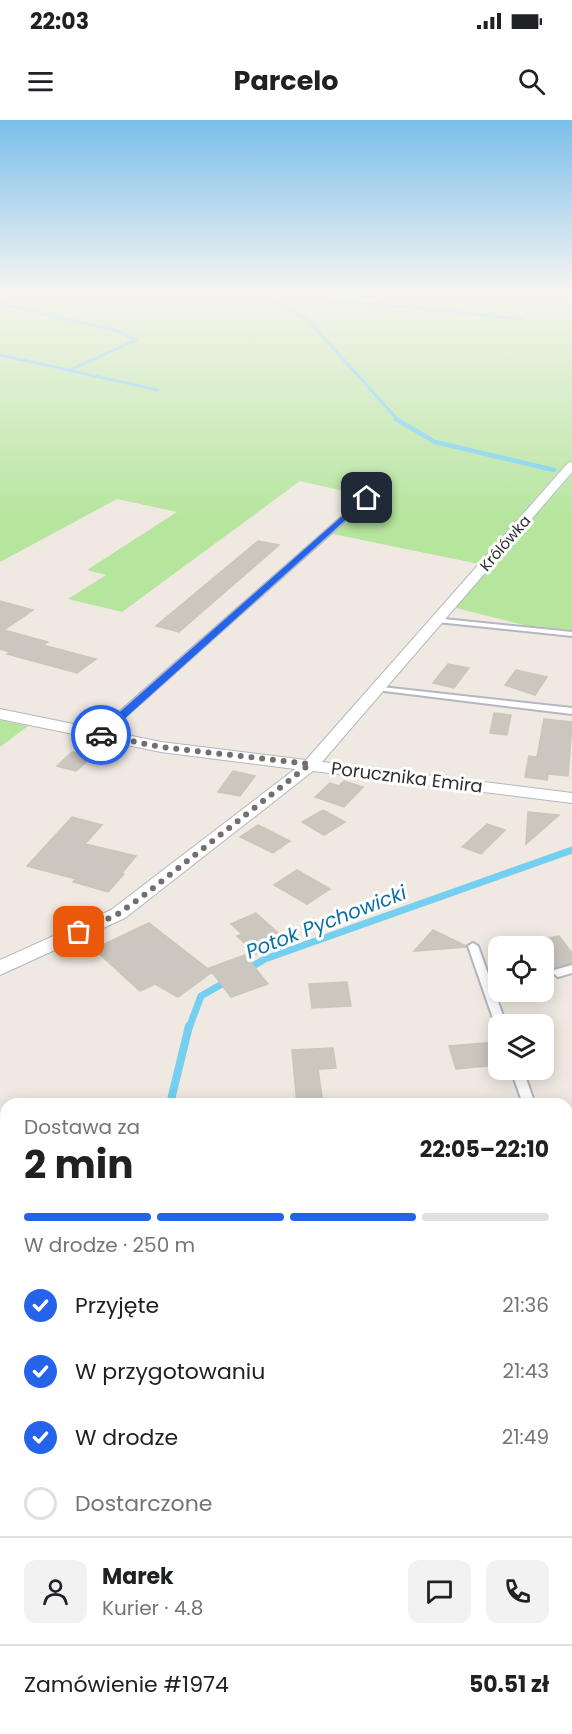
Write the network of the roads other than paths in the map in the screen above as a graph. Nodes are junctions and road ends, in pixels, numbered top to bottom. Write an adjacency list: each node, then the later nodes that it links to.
1 (572, 465): 3 (street, Królówka)
2 (367, 498): 8 (lane)
3 (437, 620): 4 (lane); 5 (street, Królówka)
4 (572, 634)
5 (376, 688): 6 (lane); 9 (street, Królówka)
6 (572, 711)
7 (0, 714): 8 (street, Porucznika Emira)
8 (99, 735): 9 (street, Porucznika Emira)
9 (310, 764): 10 (street, Porucznika Emira); 12 (street, Królówka)
10 (572, 798)
11 (473, 946): 15 (lane)
12 (0, 969)
13 (572, 969): 14 (lane)
14 (558, 973)
15 (497, 1014)
16 (521, 1080): 17 (lane)
17 (527, 1098)

